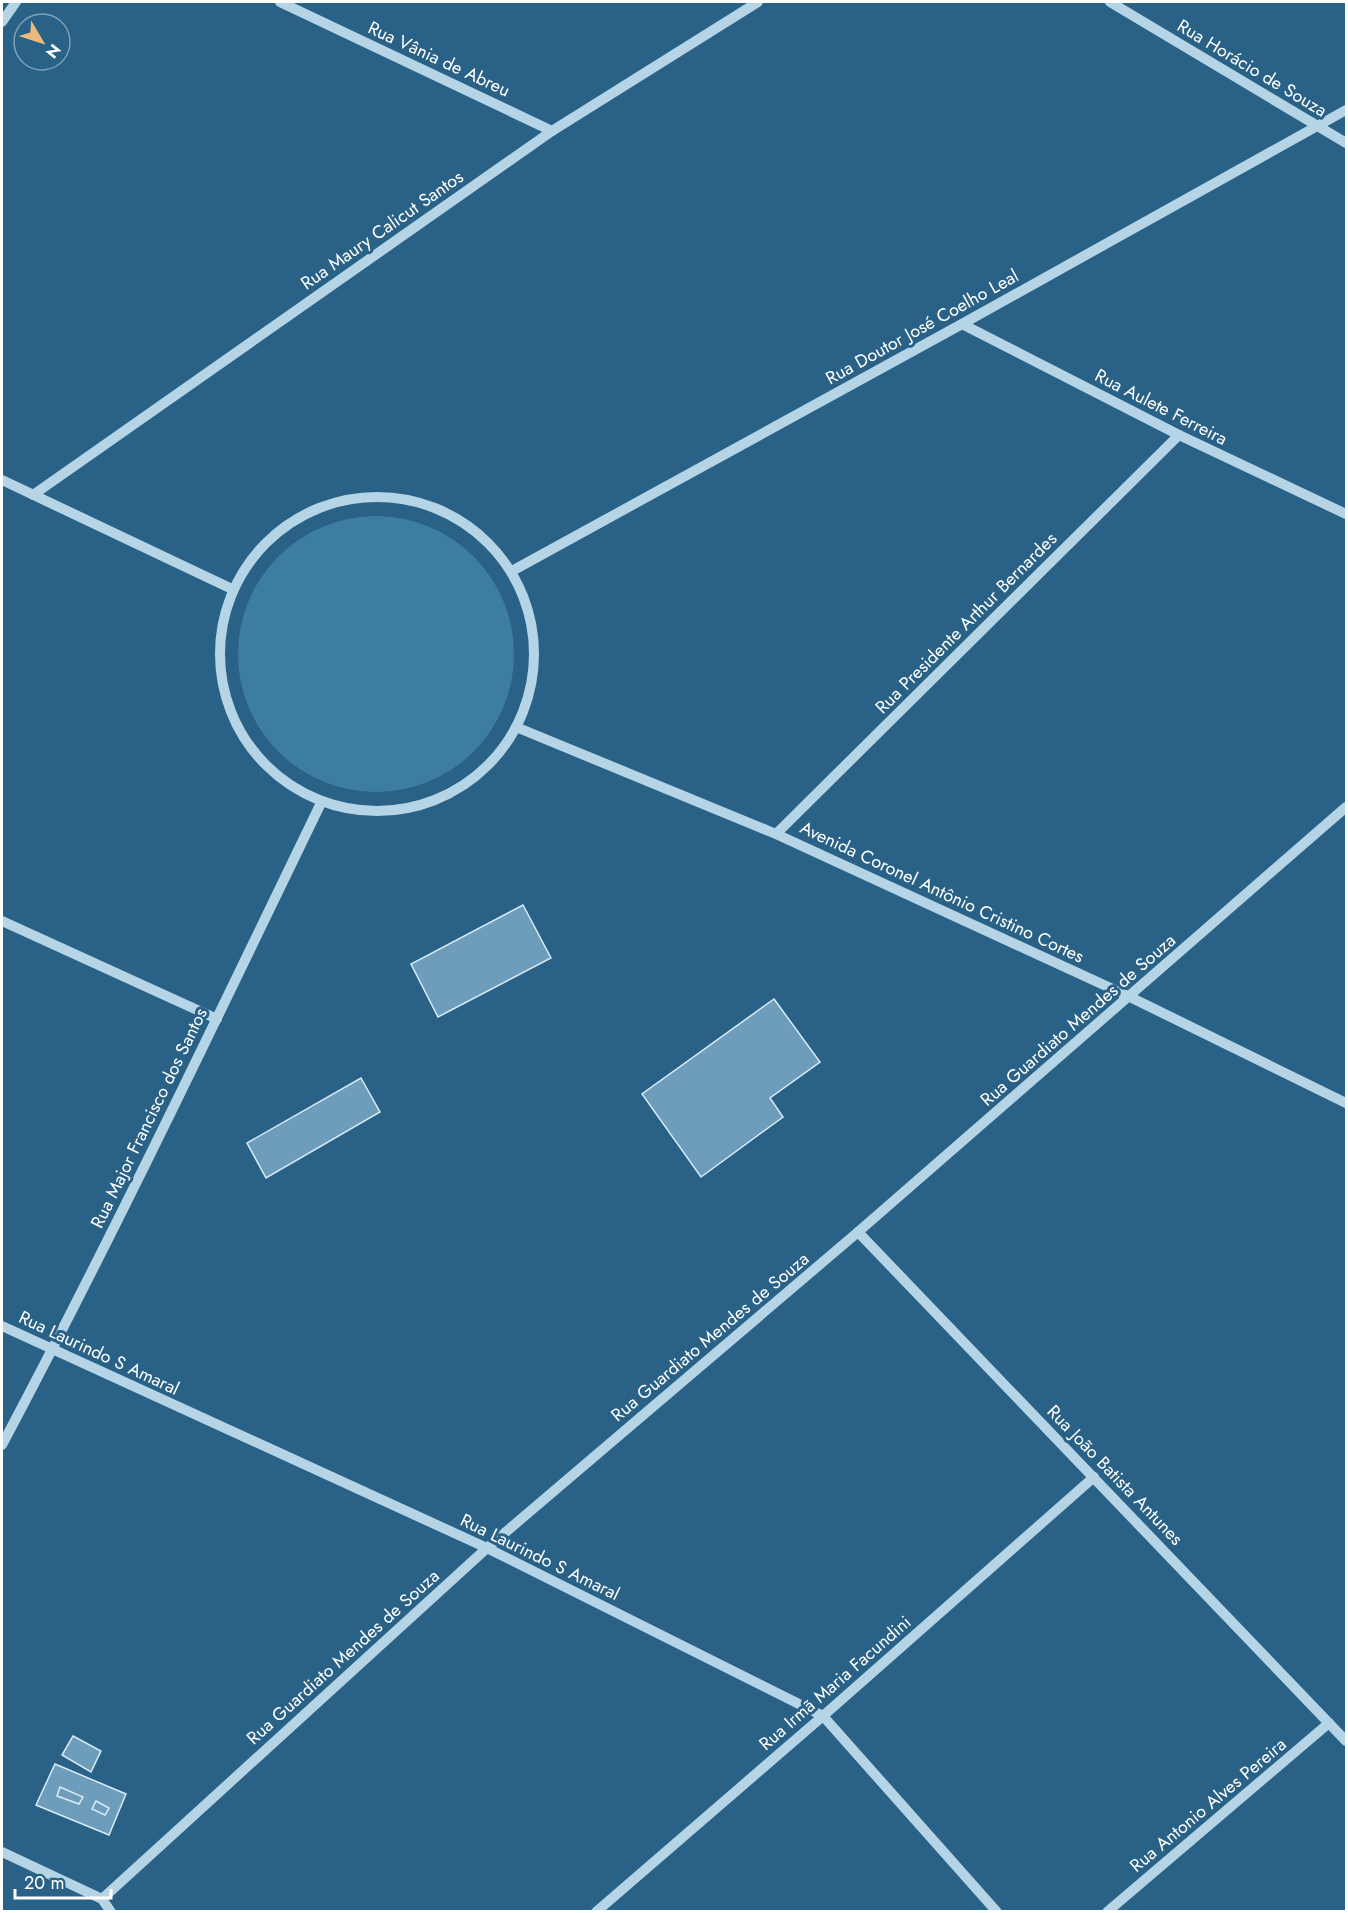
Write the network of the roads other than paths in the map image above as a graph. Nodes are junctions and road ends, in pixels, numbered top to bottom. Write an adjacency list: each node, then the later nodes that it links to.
1 (16, 2): 5 (street)
2 (279, 2): 8 (street, Rua Vânia de Abreu)
3 (758, 2): 8 (street, Rua Maury Calicut Santos)
4 (1110, 2): 7 (street, Rua Horácio de Souza)
5 (2, 22)
6 (1347, 110): 7 (street, Rua Doutor José Coelho Leal)
7 (1317, 126): 9 (street, Rua Horácio de Souza); 10 (street, Rua Doutor José Coelho Leal)
8 (552, 131): 13 (street, Rua Maury Calicut Santos)
9 (1347, 143)
10 (962, 324): 11 (street, Rua Aulete Ferreira); 15 (street, Rua Doutor José Coelho Leal)
11 (1179, 435): 14 (street, Rua Aulete Ferreira); 20 (street, Rua Presidente Arthur Bernardes)
12 (2, 480): 13 (street)
13 (33, 495): 16 (street)
14 (1347, 514)
15 (512, 571): 16 (street); 17 (street)
16 (232, 589): 18 (street)
17 (516, 727): 18 (street); 20 (street, Avenida Coronel Antônio Cristino Cortes)
18 (321, 803): 23 (street, Rua Major Francisco dos Santos)
19 (1347, 807): 22 (street, Rua Guardiato Mendes de Souza)
20 (776, 834): 22 (street, Avenida Coronel Antônio Cristino Cortes)
21 (2, 921): 23 (street)
22 (1130, 997): 24 (street, Avenida Coronel Antônio Cristino Cortes); 25 (street, Rua Guardiato Mendes de Souza)
23 (217, 1019): 27 (street, Rua Major Francisco dos Santos)
24 (1347, 1103)
25 (858, 1232): 29 (street, Rua João Batista Antunes); 30 (street, Rua Guardiato Mendes de Souza)
26 (2, 1326): 27 (street, Rua Laurindo S Amaral)
27 (52, 1350): 28 (street, Rua Major Francisco dos Santos); 30 (street, Rua Laurindo S Amaral)
28 (2, 1445)
29 (1094, 1477): 31 (street, Rua Irmã Maria Facundini); 32 (street, Rua João Batista Antunes)
30 (487, 1548): 31 (street, Rua Laurindo S Amaral); 35 (street, Rua Guardiato Mendes de Souza)
31 (823, 1716): 37 (street, Rua Irmã Maria Facundini); 38 (street, Rua Laurindo S Amaral)
32 (1329, 1723): 33 (street, Rua João Batista Antunes); 39 (street, Rua Antonio Alves Pereira)
33 (1347, 1741)
34 (2, 1852): 35 (street)
35 (102, 1899): 36 (street)
36 (111, 1911)
37 (596, 1911)
38 (997, 1911)
39 (1107, 1911)

